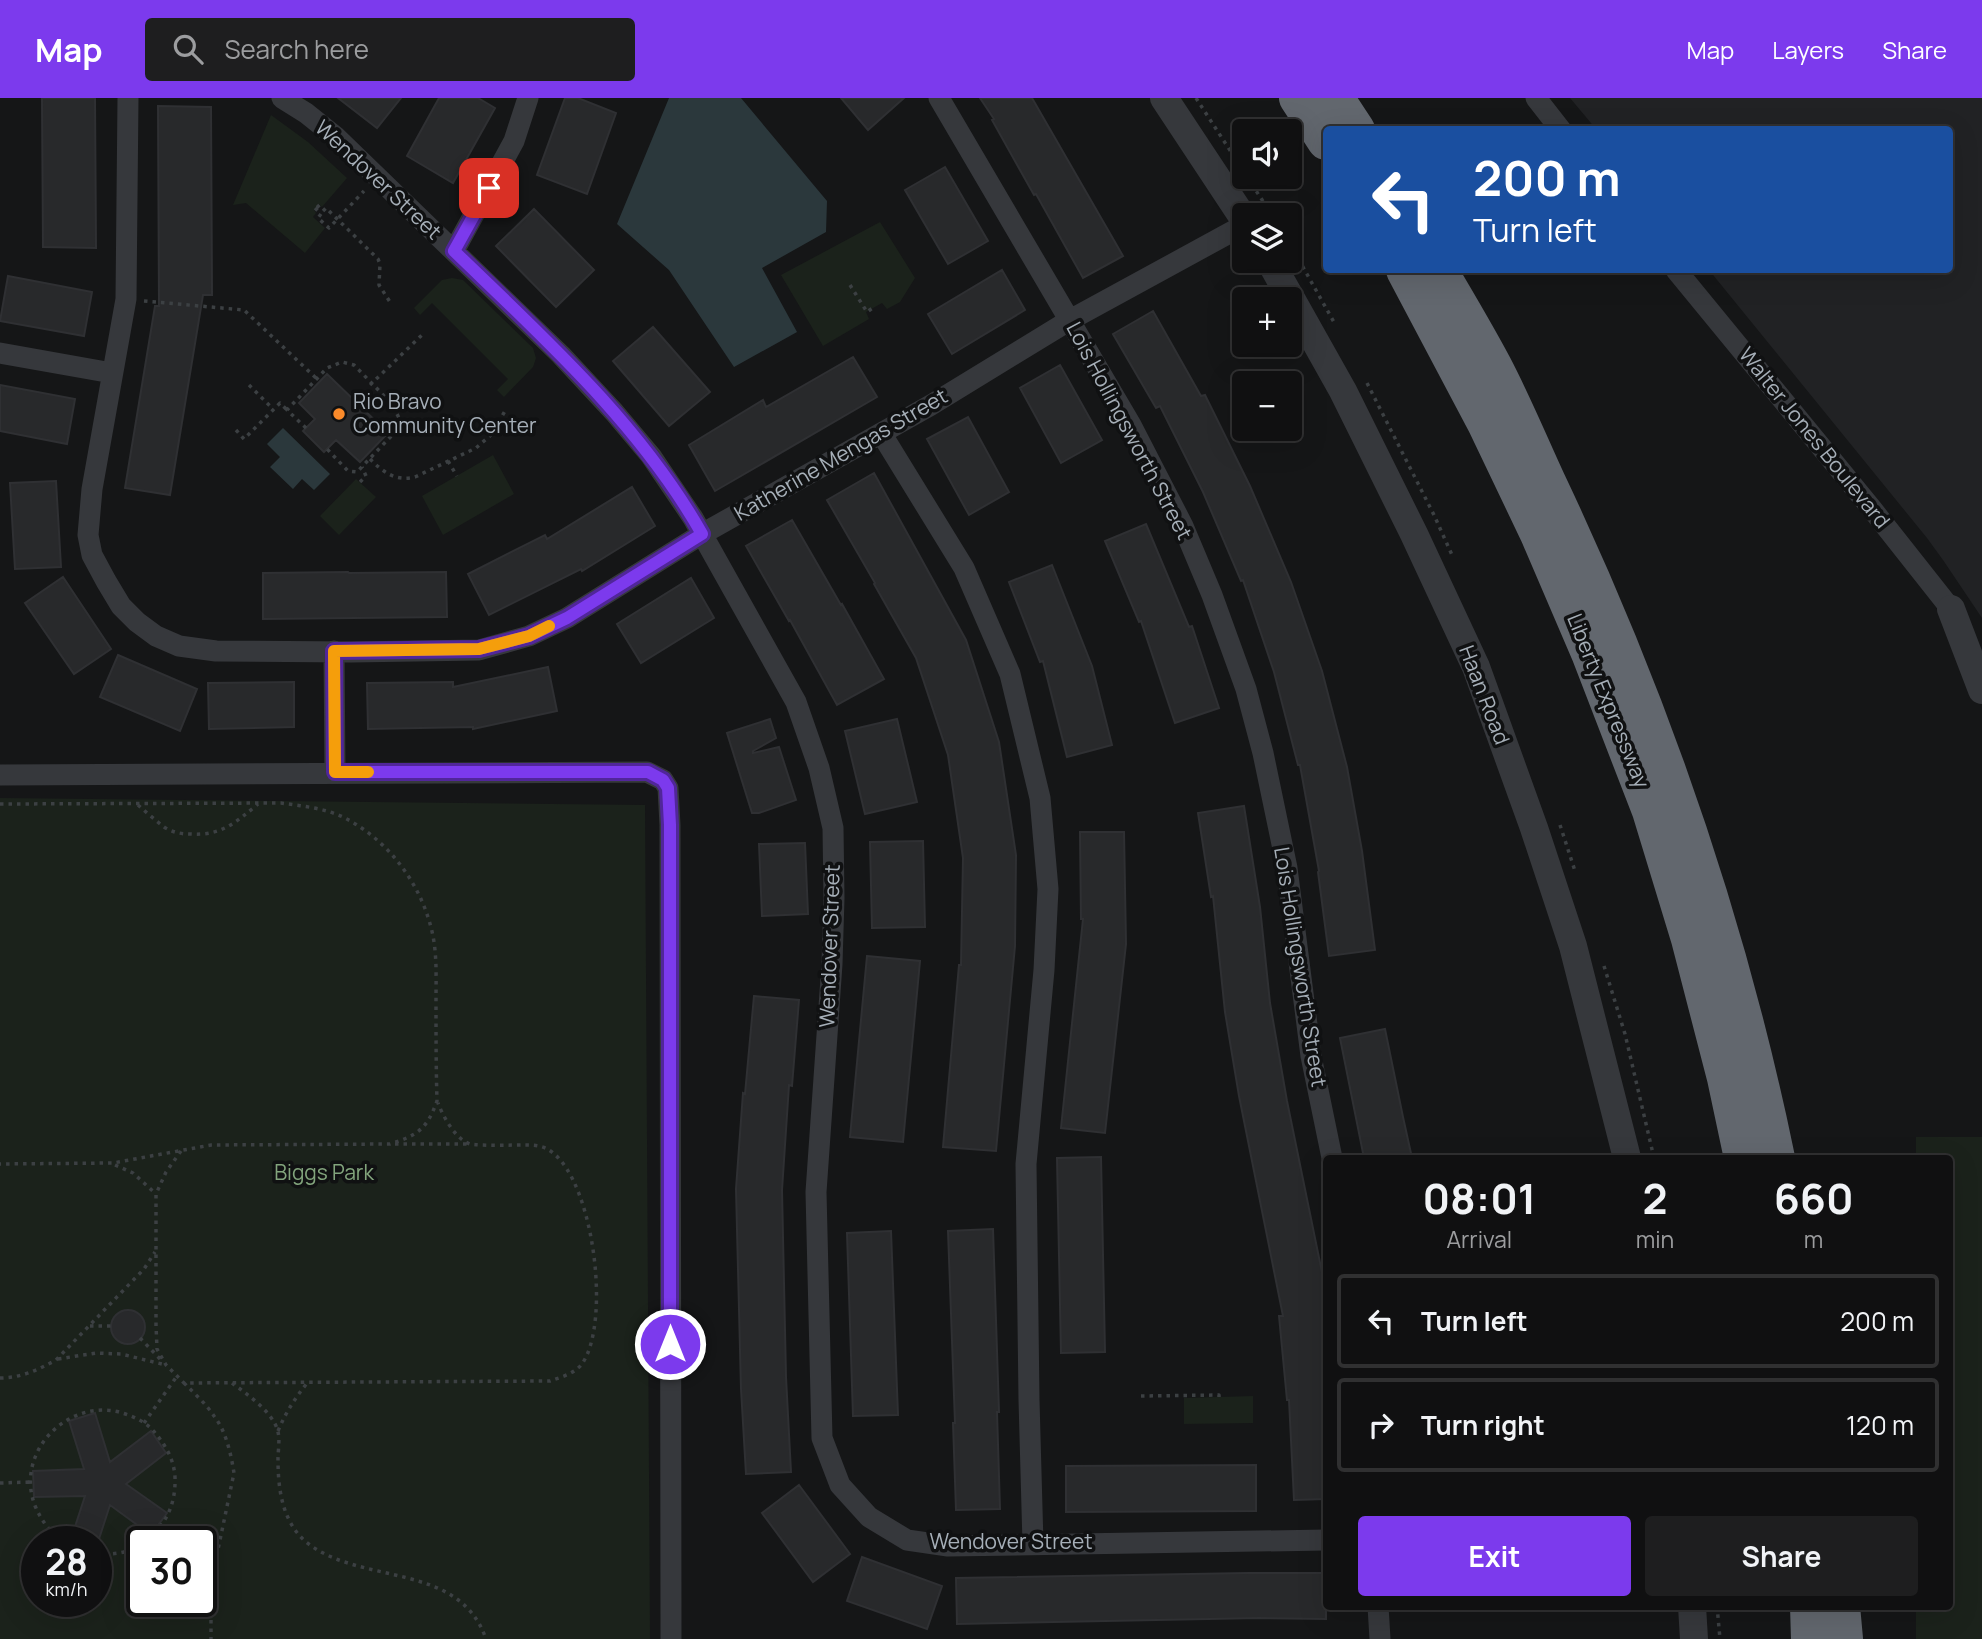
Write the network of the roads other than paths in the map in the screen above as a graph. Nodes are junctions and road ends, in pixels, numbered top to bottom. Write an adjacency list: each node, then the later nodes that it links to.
1 (128, 98): 21 (street, Katherine Mengas Street)
2 (282, 98): 14 (street, Wendover Street)
3 (528, 98): 14 (street)
4 (939, 98): 19 (street, Lois Hollingsworth Street)
5 (1164, 98): 12 (street)
6 (1298, 98): 11 (highway)
7 (1335, 98): 9 (highway)
8 (1536, 98): 10 (street)
9 (1353, 126)
10 (1558, 126)
11 (1323, 136)
12 (1233, 203)
13 (1232, 232): 19 (street, Katherine Mengas Street)
14 (454, 251): 23 (street, Wendover Street)
15 (1277, 273): 31 (street, Haan Road)
16 (1407, 273): 32 (highway, Liberty Expressway)
17 (1440, 273): 33 (highway, Liberty Expressway)
18 (1678, 273): 24 (street, Walter Jones Boulevard)
19 (1070, 320): 22 (street, Katherine Mengas Street); 30 (street, Lois Hollingsworth Street)
20 (0, 353): 21 (street)
21 (112, 373): 25 (street, Katherine Mengas Street)
22 (881, 433): 23 (street, Katherine Mengas Street); 35 (street)
23 (702, 534): 25 (street, Katherine Mengas Street); 35 (street, Wendover Street)
24 (1951, 608): 26 (street); 27 (street)
25 (334, 651): 28 (street)
26 (1982, 654)
27 (1982, 690)
28 (335, 772): 29 (street); 40 (street)
29 (0, 775)
30 (1331, 1155)
31 (1626, 1155)
32 (1743, 1155)
33 (1775, 1155)
34 (1323, 1540): 35 (street, Wendover Street)
35 (1033, 1544)
36 (1378, 1610): 41 (street)
37 (1692, 1610): 42 (street)
38 (1809, 1610): 43 (highway)
39 (1841, 1610): 44 (highway)
40 (671, 1639)
41 (1380, 1639)
42 (1694, 1639)
43 (1810, 1639)
44 (1843, 1639)

